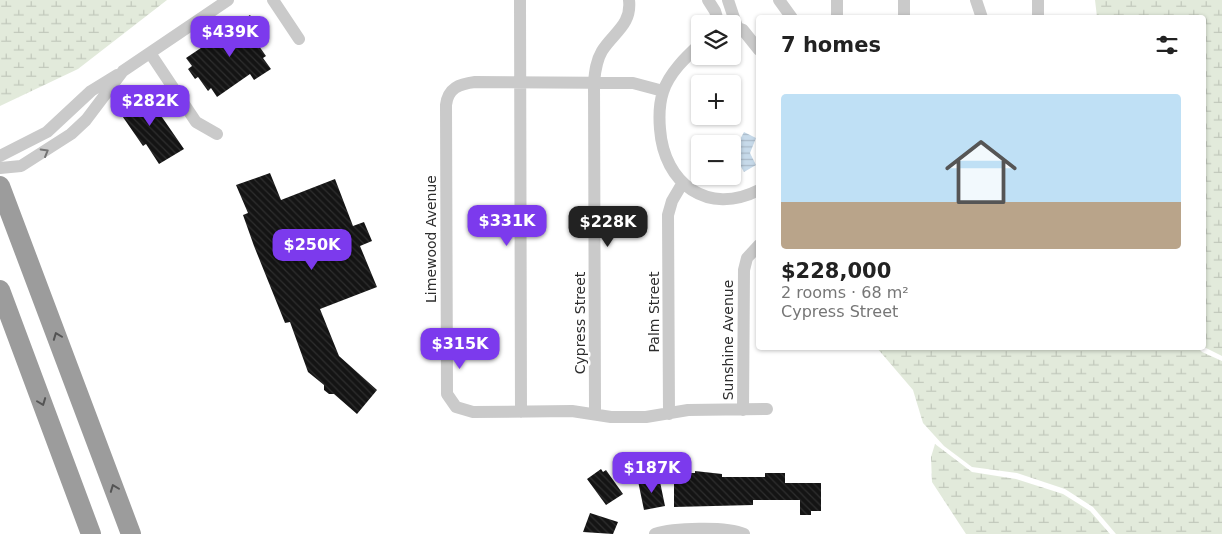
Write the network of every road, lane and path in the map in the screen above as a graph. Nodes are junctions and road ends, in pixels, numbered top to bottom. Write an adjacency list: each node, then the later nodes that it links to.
1 (228, 0): 22 (street)
2 (273, 0): 20 (street)
3 (520, 0): 25 (street)
4 (629, 0): 26 (street, Cypress Street)
5 (708, 0): 12 (street)
6 (728, 0): 13 (street)
7 (779, 0): 14 (street)
8 (837, 0): 15 (street)
9 (904, 0): 16 (street)
10 (976, 0): 17 (street)
11 (1038, 0): 18 (street)
12 (716, 15)
13 (732, 15)
14 (790, 15)
15 (837, 15)
16 (904, 15)
17 (981, 15)
18 (1038, 15)
19 (741, 31): 21 (street)
20 (298, 39)
21 (756, 46)
22 (150, 53): 24 (street); 30 (street)
23 (691, 54): 27 (street)
24 (123, 71): 28 (street); 29 (street)
25 (520, 82): 26 (street, Limewood Avenue); 40 (street); 40 (street, Limewood Avenue)
26 (594, 82): 27 (street, Limewood Avenue); 41 (street, Cypress Street)
27 (663, 91): 33 (street)
28 (73, 109): 29 (street); 31 (street)
29 (86, 120): 32 (street, one-way to 29)
30 (217, 134)
31 (0, 156)
32 (0, 168)
33 (682, 184): 35 (street); 42 (street, Palm Street)
34 (0, 186): 44 (highway, one-way to 34)
35 (756, 191)
36 (756, 248): 38 (street, Sunshine Avenue)
37 (0, 290): 43 (highway, one-way to 43)
38 (743, 410): 39 (street, Limewood Avenue); 42 (street, Limewood Avenue)
39 (767, 410)
40 (521, 412): 41 (street, Limewood Avenue)
41 (595, 414): 42 (street, Limewood Avenue)
42 (669, 414)
43 (91, 534)
44 (131, 534)
45 (655, 534): 46 (street)
46 (744, 534)

